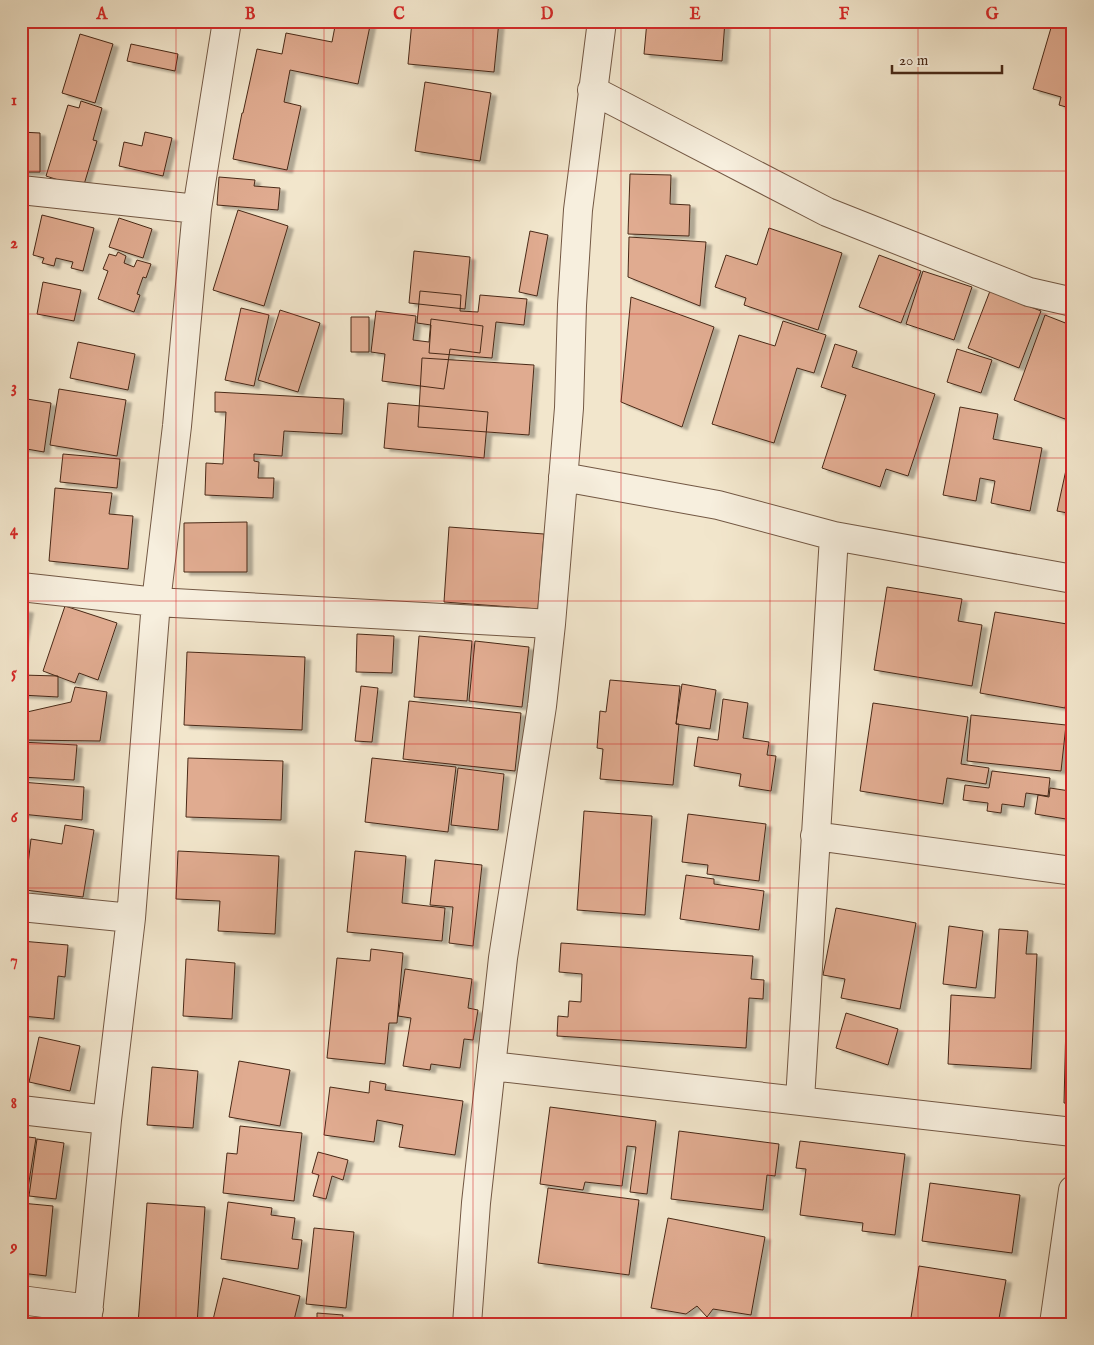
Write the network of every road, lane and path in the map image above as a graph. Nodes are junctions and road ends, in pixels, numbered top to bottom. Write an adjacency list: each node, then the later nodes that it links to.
1 (227, 21): 5 (street)
2 (602, 21): 3 (street)
3 (592, 90): 6 (street); 7 (street)
4 (21, 190): 5 (street)
5 (197, 209): 11 (street)
6 (1073, 302)
7 (563, 477): 8 (street); 12 (street)
8 (834, 536): 9 (street); 13 (street)
9 (1073, 579)
10 (21, 587): 11 (street)
11 (156, 602): 12 (street); 16 (street)
12 (551, 624): 17 (street)
13 (815, 836): 14 (street); 18 (street)
14 (1073, 871)
15 (21, 907): 16 (street)
16 (131, 918): 20 (street)
17 (491, 1066): 18 (street); 25 (street)
18 (800, 1100): 21 (street)
19 (21, 1110): 20 (street)
20 (107, 1120): 24 (street)
21 (1073, 1132)
22 (1073, 1190): 26 (street)
23 (21, 1300): 24 (street)
24 (88, 1316)
25 (467, 1324)
26 (1054, 1324)

